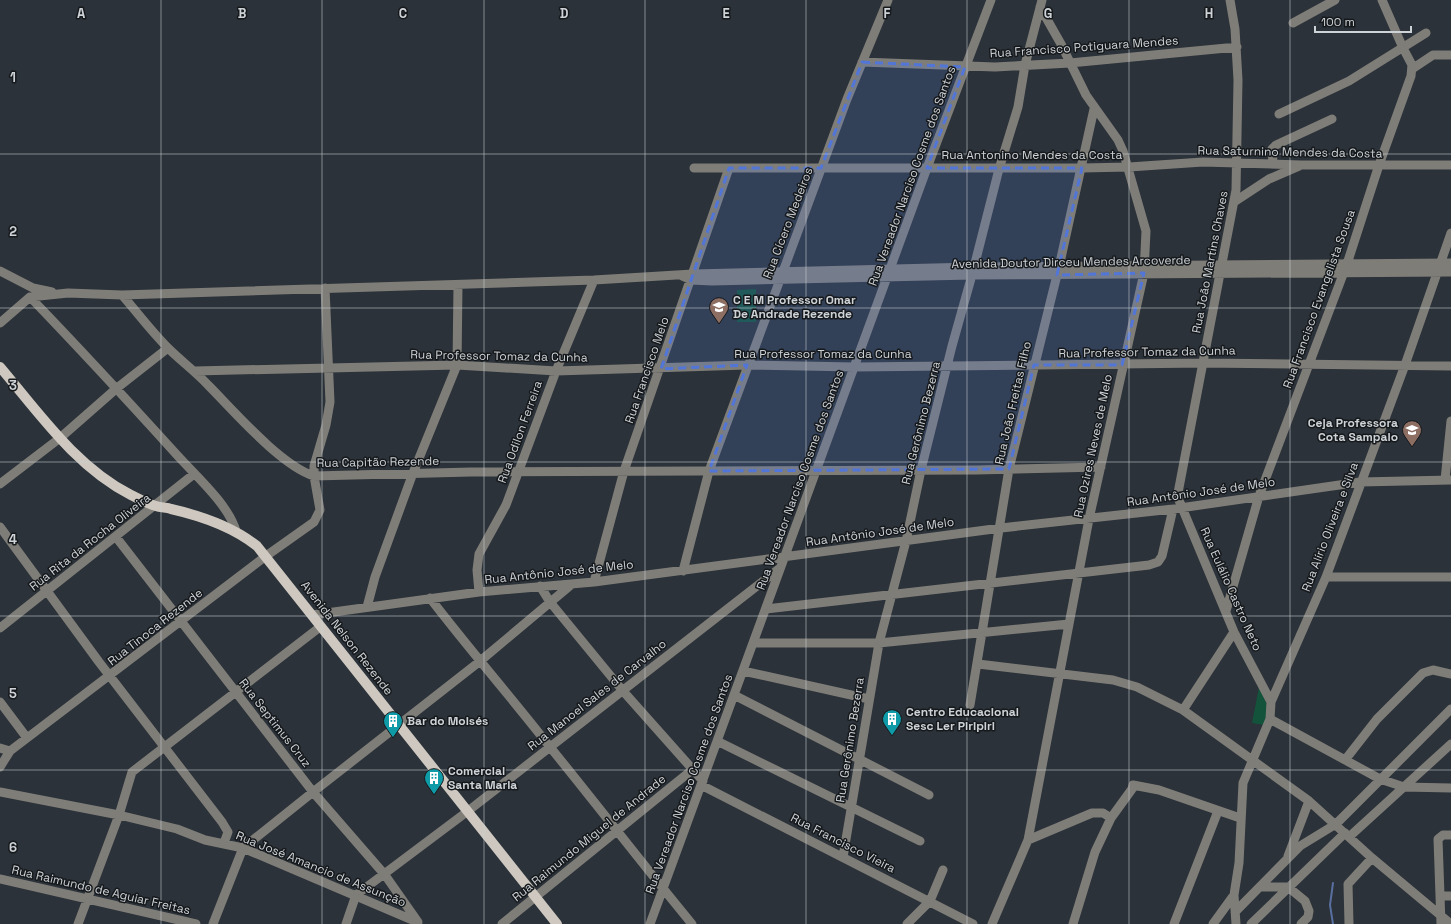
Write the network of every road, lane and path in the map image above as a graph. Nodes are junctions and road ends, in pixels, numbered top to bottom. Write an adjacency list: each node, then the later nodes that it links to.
1 (888, 0): 12 (street, Rua Cícero Medeiros)
2 (991, 0): 15 (street, Rua Vereador Narciso Cosme dos Santos)
3 (1230, 0): 9 (street, Rua João Martins Chaves)
4 (1335, 0): 7 (street)
5 (1382, 0): 10 (street)
6 (1041, 4): 13 (street, Rua Ozires Neves de Melo); 14 (street, Rua Gerônimo Bezerra)
7 (1293, 22)
8 (1426, 33): 10 (street)
9 (1237, 47): 13 (street, Rua Francisco Potiguara Mendes); 20 (street, Rua João Martins Chaves)
10 (1403, 48): 16 (street); 18 (street)
11 (1446, 55): 16 (street)
12 (862, 62): 15 (street, Rua Francisco Potiguara Mendes); 28 (street, Rua Cícero Medeiros)
13 (1070, 63): 14 (street, Rua Francisco Potiguara Mendes); 17 (street, Rua Ozires Neves de Melo)
14 (1026, 65): 15 (street, Rua Francisco Potiguara Mendes); 31 (street, Rua Gerônimo Bezerra)
15 (965, 67): 29 (street, Rua Vereador Narciso Cosme dos Santos)
16 (1412, 69): 23 (street, Rua Francisco Evangelista Sousa)
17 (1094, 109): 25 (street, Rua Ozires Neves de Melo); 30 (street, Rua João Freitas Filho)
18 (1279, 114)
19 (1332, 119): 21 (street)
20 (1236, 162): 21 (street, Rua Saturnino Mendes da Costa); 25 (street, Rua Saturnino Mendes da Costa); 32 (street, Rua João Martins Chaves)
21 (1273, 163): 22 (street, Rua Saturnino Mendes da Costa)
22 (1301, 165): 23 (street, Rua Saturnino Mendes da Costa); 32 (street)
23 (1379, 165): 24 (street, Rua Saturnino Mendes da Costa); 36 (street, Rua Francisco Evangelista Sousa)
24 (1451, 165)
25 (1129, 167): 30 (street, Rua Antonino Mendes da Costa); 38 (street, Rua Ozires Neves de Melo)
26 (694, 168): 27 (street, Rua Antonino Mendes da Costa)
27 (729, 168): 28 (street, Rua Antonino Mendes da Costa); 45 (street, Rua Francisco Melo)
28 (821, 168): 29 (street, Rua Antonino Mendes da Costa); 44 (street, Rua Cícero Medeiros)
29 (927, 168): 31 (street, Rua Antonino Mendes da Costa); 43 (street, Rua Vereador Narciso Cosme dos Santos)
30 (1082, 168): 31 (street, Rua Antonino Mendes da Costa); 41 (street, Rua João Freitas Filho)
31 (999, 169): 40 (street, Rua Gerônimo Bezerra)
32 (1234, 202): 35 (street, Rua João Martins Chaves)
33 (1451, 233): 37 (street, Rua Alírio Oliveira e Silva)
34 (1451, 263): 37 (street, Avenida Doutor Dirceu Mendes Arcoverde)
35 (1222, 268): 36 (street, Avenida Doutor Dirceu Mendes Arcoverde); 38 (street, Avenida Doutor Dirceu Mendes Arcoverde); 54 (street, Rua João Martins Chaves)
36 (1345, 268): 37 (street, Avenida Doutor Dirceu Mendes Arcoverde); 55 (street, Rua Francisco Evangelista Sousa)
37 (1439, 268): 42 (street, Avenida Doutor Dirceu Mendes Arcoverde); 56 (street, Rua Alírio Oliveira e Silva)
38 (1144, 269): 41 (street, Avenida Doutor Dirceu Mendes Arcoverde); 59 (street, Rua Ozires Neves de Melo)
39 (0, 271): 49 (street)
40 (973, 271): 41 (street, Avenida Doutor Dirceu Mendes Arcoverde); 43 (street, Avenida Doutor Dirceu Mendes Arcoverde); 61 (street, Rua Gerônimo Bezerra)
41 (1058, 271): 58 (street, Rua João Freitas Filho)
42 (1451, 272)
43 (888, 274): 44 (street, Avenida Doutor Dirceu Mendes Arcoverde); 65 (street, Rua Vereador Narciso Cosme dos Santos)
44 (781, 276): 45 (street, Avenida Doutor Dirceu Mendes Arcoverde); 60 (street, Rua Cícero Medeiros)
45 (692, 277): 46 (street); 66 (street, Rua Francisco Melo)
46 (594, 280): 47 (street); 68 (street, Rua Odilon Ferreira)
47 (458, 285): 48 (street); 57 (street)
48 (325, 288): 50 (street); 64 (street)
49 (61, 294): 50 (street); 51 (street)
50 (122, 295): 53 (street, Rua Capitão Rezende)
51 (30, 297): 52 (street); 69 (street)
52 (0, 323)
53 (168, 348): 67 (street, Rua Capitão Rezende); 69 (street)
54 (1203, 363): 55 (street, Rua Professor Tomaz da Cunha); 59 (street, Rua Professor Tomaz da Cunha); 88 (street, Rua João Martins Chaves)
55 (1309, 363): 56 (street, Rua Professor Tomaz da Cunha); 86 (street, Rua Francisco Evangelista Sousa)
56 (1405, 364): 62 (street, Rua Professor Tomaz da Cunha); 85 (street, Rua Alírio Oliveira e Silva)
57 (457, 365): 64 (street, Rua Professor Tomaz da Cunha); 68 (street, Rua Professor Tomaz da Cunha); 80 (street)
58 (1034, 365): 59 (street, Rua Professor Tomaz da Cunha); 61 (street, Rua Professor Tomaz da Cunha); 73 (street, Rua João Freitas Filho)
59 (1122, 365): 72 (street, Rua Ozires Neves de Melo)
60 (747, 366): 65 (street, Rua Professor Tomaz da Cunha); 66 (street, Rua Professor Tomaz da Cunha); 78 (street, Rua Cícero Medeiros)
61 (947, 366): 65 (street, Rua Professor Tomaz da Cunha); 74 (street, Rua Gerônimo Bezerra)
62 (1451, 366)
63 (0, 367): 71 (main road, Avenida Nelson Rezende)
64 (329, 367): 67 (street, Rua Professor Tomaz da Cunha); 82 (street)
65 (855, 367): 79 (street, Rua Vereador Narciso Cosme dos Santos)
66 (661, 369): 68 (street, Rua Professor Tomaz da Cunha); 77 (street, Rua Francisco Melo)
67 (195, 371): 82 (street, Rua Capitão Rezende)
68 (556, 371): 76 (street, Rua Odilon Ferreira)
69 (117, 388): 71 (street); 81 (street)
70 (1451, 421): 83 (street)
71 (60, 438): 84 (street); 87 (main road, Avenida Nelson Rezende)
72 (1101, 467): 73 (street, Rua Capitão Rezende); 90 (street, Rua Ozires Neves de Melo)
73 (1009, 469): 74 (street, Rua Capitão Rezende); 92 (street, Rua João Freitas Filho)
74 (921, 470): 79 (street, Rua Capitão Rezende); 95 (street, Rua Gerônimo Bezerra)
75 (0, 471): 84 (street)
76 (520, 471): 77 (street, Rua Capitão Rezende); 80 (street, Rua Capitão Rezende); 108 (street, Rua Odilon Ferreira)
77 (624, 471): 78 (street, Rua Capitão Rezende); 103 (street, Rua Francisco Melo)
78 (709, 471): 79 (street, Rua Capitão Rezende); 99 (street, Rua Cícero Medeiros)
79 (817, 471): 97 (street, Rua Vereador Narciso Cosme dos Santos)
80 (413, 473): 82 (street, Rua Capitão Rezende); 112 (street)
81 (194, 474): 87 (street, Rua Rita da Rocha Oliveira); 93 (street)
82 (314, 476): 96 (street, Rua Tinoca Rezende)
83 (1448, 480): 85 (street, Rua Antônio José de Melo)
84 (3, 482)
85 (1360, 482): 86 (street, Rua Antônio José de Melo); 101 (street, Rua Alírio Oliveira e Silva)
86 (1259, 496): 88 (street, Rua Antônio José de Melo); 114 (street, Rua Francisco Evangelista Sousa)
87 (156, 506): 93 (main road, Avenida Nelson Rezende); 94 (street, Rua Rita da Rocha Oliveira)
88 (1183, 506): 89 (street, Rua Antônio José de Melo); 114 (street, Rua Eulálio Castro Neto)
89 (1173, 508): 90 (street, Rua Antônio José de Melo); 100 (street)
90 (1089, 519): 92 (street, Rua Antônio José de Melo); 100 (street, Rua Ozires Neves de Melo)
91 (0, 527): 107 (street)
92 (1001, 528): 95 (street, Rua Antônio José de Melo); 105 (street, Rua João Freitas Filho)
93 (236, 531): 96 (main road, Avenida Nelson Rezende)
94 (116, 537): 107 (street, Rua Rita da Rocha Oliveira); 116 (street, Rua Septimus Cruz)
95 (906, 541): 97 (street, Rua Antônio José de Melo); 109 (street, Rua Gerônimo Bezerra)
96 (266, 556): 115 (main road, Avenida Nelson Rezende); 116 (street, Rua Tinoca Rezende)
97 (785, 557): 98 (street, Rua Vereador Narciso Cosme dos Santos); 99 (street, Rua Antônio José de Melo)
98 (780, 568): 113 (street, Rua Vereador Narciso Cosme dos Santos); 130 (street, Rua Manoel Sales de Carvalho)
99 (683, 570): 103 (street, Rua Antônio José de Melo)
100 (1079, 573): 105 (street); 117 (street, Rua Ozires Neves de Melo)
101 (1326, 577): 102 (street); 135 (street, Rua Alírio Oliveira e Silva)
102 (1451, 577)
103 (594, 582): 104 (street, Rua Antônio José de Melo)
104 (572, 584): 106 (street, Rua Antônio José de Melo); 111 (street)
105 (991, 584): 109 (street); 121 (street, Rua João Freitas Filho)
106 (540, 586): 108 (street, Rua Antônio José de Melo); 111 (street, Rua Francisco Vieira)
107 (47, 589): 119 (street, Rua Rita da Rocha Oliveira); 129 (street)
108 (479, 592): 110 (street, Rua Antônio José de Melo)
109 (891, 594): 113 (street); 123 (street, Rua Gerônimo Bezerra)
110 (430, 598): 112 (street, Rua Antônio José de Melo); 124 (street)
111 (550, 602): 124 (street); 130 (street, Rua Francisco Vieira)
112 (367, 607): 115 (street, Rua Antônio José de Melo)
113 (766, 609): 122 (street, Rua Vereador Narciso Cosme dos Santos)
114 (1226, 611): 120 (street, Rua Eulálio Castro Neto)
115 (312, 615): 118 (main road, Avenida Nelson Rezende)
116 (180, 621): 129 (street, Rua Tinoca Rezende); 131 (street, Rua Septimus Cruz)
117 (1069, 624): 121 (street); 127 (street, Rua Ozires Neves de Melo)
118 (320, 627): 131 (street); 140 (main road, Avenida Nelson Rezende)
119 (0, 628)
120 (1234, 632): 135 (street, Rua Eulálio Castro Neto); 138 (street)
121 (981, 633): 123 (street); 125 (street, Rua João Freitas Filho)
122 (753, 643): 123 (street); 126 (street, Rua Vereador Narciso Cosme dos Santos)
123 (879, 643): 133 (street, Rua Gerônimo Bezerra)
124 (479, 662): 140 (street); 145 (street)
125 (978, 664): 127 (street); 136 (street, Rua João Freitas Filho)
126 (743, 671): 132 (street, Rua Vereador Narciso Cosme dos Santos); 133 (street)
127 (1060, 674): 138 (street); 171 (street, Rua Ozires Neves de Melo)
128 (1451, 674): 150 (street)
129 (110, 676): 141 (street, Rua Tinoca Rezende); 144 (street)
130 (623, 691): 145 (street, Rua Manoel Sales de Carvalho); 152 (street, Rua Francisco Vieira)
131 (236, 692): 144 (street); 158 (street, Rua Septimus Cruz)
132 (734, 695): 142 (street, Rua Vereador Narciso Cosme dos Santos); 148 (street)
133 (869, 699): 148 (street, Rua Gerônimo Bezerra)
134 (0, 702): 141 (street)
135 (1271, 702): 139 (street, Rua Alírio Oliveira e Silva)
136 (970, 705)
137 (1451, 709): 153 (street)
138 (1183, 710): 149 (street)
139 (1270, 719): 149 (street, Rua Alírio Oliveira e Silva); 150 (street)
140 (399, 725): 158 (street); 162 (main road, Avenida Nelson Rezende)
141 (27, 738): 147 (street, Rua Tinoca Rezende)
142 (717, 741): 154 (street, Rua Vereador Narciso Cosme dos Santos); 161 (street)
143 (1451, 744): 155 (street)
144 (164, 746): 164 (street); 173 (street)
145 (550, 746): 162 (street, Rua Manoel Sales de Carvalho); 168 (street)
146 (0, 748): 147 (street)
147 (10, 751): 151 (street)
148 (859, 759): 159 (street); 161 (street, Rua Gerônimo Bezerra)
149 (1252, 760): 160 (street); 166 (street, Rua Alírio Oliveira e Silva)
150 (1345, 760): 153 (street)
151 (0, 767)
152 (692, 770): 154 (street, Rua Francisco Vieira); 168 (street, Rua Raimundo Miguel de Andrade)
153 (1380, 779): 155 (street); 167 (street)
154 (702, 783): 175 (street, Rua Francisco Vieira); 183 (street, Rua Vereador Narciso Cosme dos Santos)
155 (1404, 787): 156 (street); 169 (street)
156 (1451, 788)
157 (0, 792): 164 (street, Rua José Amancio de Assunção)
158 (313, 792): 174 (street); 179 (street, Rua Septimus Cruz)
159 (929, 795)
160 (1309, 801): 167 (street); 177 (street)
161 (852, 806): 172 (street); 175 (street, Rua Gerônimo Bezerra)
162 (468, 811): 179 (street, Rua Manoel Sales de Carvalho); 186 (main road, Avenida Nelson Rezende)
163 (1218, 811): 165 (street); 166 (street); 206 (street)
164 (119, 815): 173 (street, Rua José Amancio de Assunção); 189 (street)
165 (1111, 818): 171 (street); 205 (street)
166 (1240, 818): 185 (street, Rua Alírio Oliveira e Silva)
167 (1336, 824): 169 (street); 177 (street)
168 (616, 831): 183 (street); 186 (street, Rua Raimundo Miguel de Andrade)
169 (1347, 835): 176 (street); 182 (street)
170 (1451, 835): 187 (street)
171 (1028, 840): 204 (street, Rua Ozires Neves de Melo)
172 (920, 841)
173 (224, 843): 174 (street, Rua José Amancio de Assunção)
174 (244, 848): 184 (street, Rua José Amancio de Assunção); 196 (street)
175 (843, 857): 190 (street, Rua Francisco Vieira)
176 (1372, 858): 192 (street); 211 (street)
177 (1286, 861): 181 (street)
178 (943, 870): 190 (street)
179 (385, 875): 184 (street, Rua Manoel Sales de Carvalho); 193 (street, Rua Septimus Cruz)
180 (0, 879): 189 (street, Rua Raimundo de Aguiar Freitas)
181 (1262, 887): 182 (street); 191 (street)
182 (1288, 887): 209 (street); 210 (street)
183 (663, 889): 200 (street, Rua Vereador Narciso Cosme dos Santos); 201 (street)
184 (356, 895): 193 (street, Rua José Amancio de Assunção); 197 (street)
185 (1234, 895): 191 (street); 207 (street)
186 (535, 896): 198 (street, Rua Raimundo Miguel de Andrade); 199 (main road, Avenida Nelson Rezende)
187 (1440, 896): 188 (street); 192 (street)
188 (1451, 896)
189 (88, 900): 194 (street); 195 (street, Rua Raimundo de Aguiar Freitas)
190 (930, 901): 202 (street); 203 (street, Rua Francisco Vieira)
191 (1235, 912): 208 (street)
192 (1441, 920): 212 (street)
193 (420, 923)
194 (78, 924)
195 (196, 924)
196 (213, 924)
197 (346, 924)
198 (502, 924)
199 (558, 924)
200 (650, 924)
201 (692, 924)
202 (907, 924)
203 (973, 924)
204 (992, 924)
205 (1072, 924)
206 (1174, 924)
207 (1213, 924)
208 (1236, 924)
209 (1251, 924)
210 (1301, 924)
211 (1349, 924)
212 (1451, 924)

